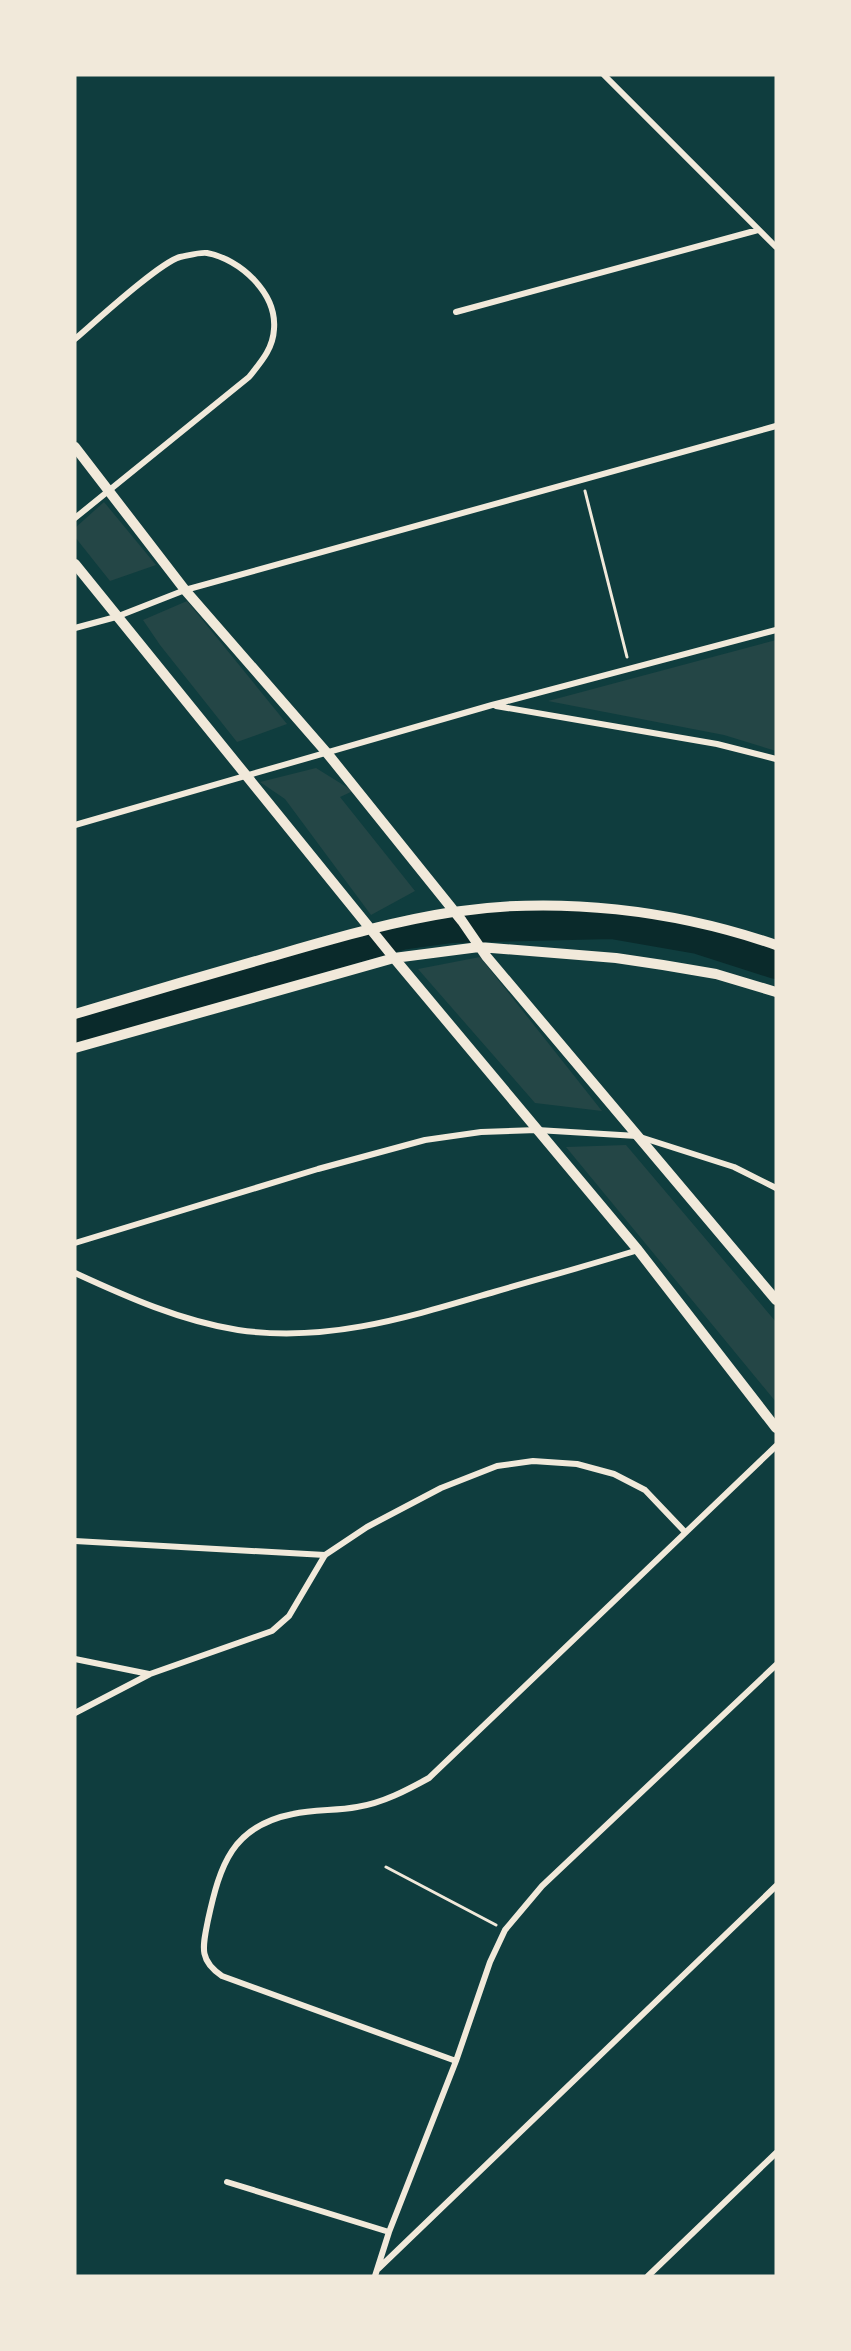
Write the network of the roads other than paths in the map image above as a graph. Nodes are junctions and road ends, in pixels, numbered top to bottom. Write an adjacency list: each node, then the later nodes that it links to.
1 (604, 75): 2 (street)
2 (758, 230): 3 (street); 4 (street)
3 (776, 247)
4 (456, 312)
5 (75, 339): 8 (street)
6 (776, 426): 11 (street)
7 (75, 447): 8 (street)
8 (109, 490): 9 (street); 11 (street)
9 (75, 518)
10 (75, 564): 12 (street)
11 (185, 590): 12 (street); 16 (street)
12 (116, 617): 13 (street); 18 (street)
13 (75, 627)
14 (776, 630): 15 (street)
15 (492, 705): 16 (street); 17 (street)
16 (327, 753): 18 (street); 20 (street)
17 (776, 759)
18 (246, 777): 19 (street); 21 (street)
19 (75, 825)
20 (454, 912): 21 (street); 22 (street); 23 (street)
21 (370, 928): 24 (street); 26 (street)
22 (776, 945)
23 (479, 947): 24 (street); 25 (street); 29 (street)
24 (392, 956): 27 (street); 28 (street)
25 (776, 992)
26 (75, 1014)
27 (75, 1048)
28 (537, 1130): 29 (street); 31 (street); 32 (street)
29 (637, 1136): 30 (street); 34 (street)
30 (776, 1188)
31 (75, 1243)
32 (638, 1250): 33 (street); 35 (street)
33 (75, 1273)
34 (776, 1300)
35 (776, 1428)
36 (776, 1446): 37 (street)
37 (685, 1532): 39 (street); 45 (street)
38 (75, 1541): 39 (street)
39 (325, 1555): 42 (street)
40 (75, 1659): 42 (street)
41 (776, 1665): 45 (street)
42 (150, 1674): 43 (street)
43 (75, 1713)
44 (776, 1886): 49 (street)
45 (456, 2061): 48 (street)
46 (776, 2153): 50 (street)
47 (227, 2182): 48 (street)
48 (389, 2232): 49 (street)
49 (376, 2272)
50 (648, 2276)

